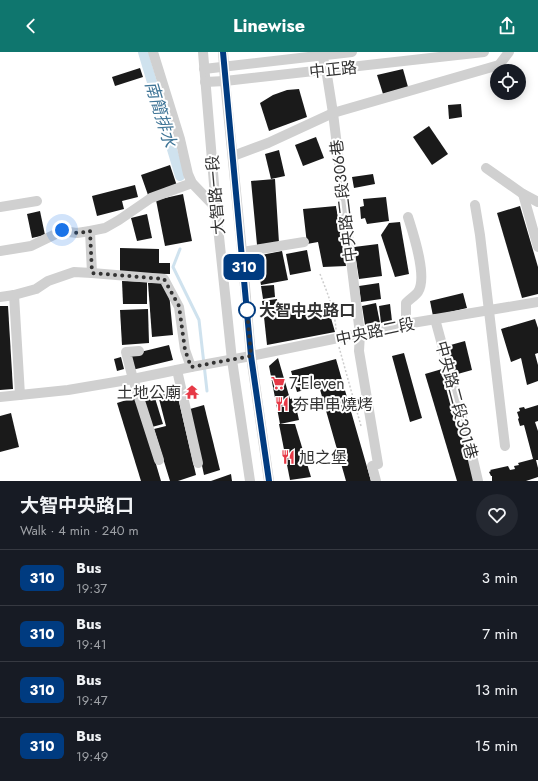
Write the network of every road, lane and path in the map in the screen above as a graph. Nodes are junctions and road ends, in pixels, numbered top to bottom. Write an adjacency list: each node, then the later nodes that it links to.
1 (153, 52): 17 (street)
2 (203, 52): 10 (street, 大智路一段)
3 (223, 52): 9 (street, 大智路一段)
4 (352, 52): 8 (street, 中正路)
5 (484, 52): 7 (street, 中正路)
6 (509, 52): 14 (street)
7 (462, 53): 11 (street, 中正路)
8 (322, 54): 9 (street, 中正路); 11 (street, 中央路二段306巷)
9 (225, 68): 10 (street, 中正路); 12 (street, 大智路一段)
10 (204, 69): 13 (street, 大智路一段)
11 (326, 69): 12 (street, 中正路); 14 (street, 中央路二段306巷)
12 (225, 81): 13 (street, 中正路); 15 (street, 大智路一段)
13 (205, 82): 23 (street, 大智路一段)
14 (333, 113): 15 (street); 38 (street, 中央路二段306巷)
15 (233, 156): 29 (street, 大智路一段)
16 (486, 168): 18 (street)
17 (192, 183): 23 (street); 25 (street)
18 (523, 194): 20 (street); 27 (street)
19 (37, 201): 22 (street)
20 (538, 202)
21 (475, 205): 35 (street)
22 (0, 207)
23 (216, 208): 42 (street, 大智路一段)
24 (408, 217): 37 (street)
25 (90, 231): 28 (street); 30 (street)
26 (304, 242): 29 (street)
27 (538, 247)
28 (0, 251)
29 (242, 252): 41 (street, 大智路一段)
30 (92, 273): 32 (street); 43 (street)
31 (320, 274): 39 (path)
32 (14, 295): 33 (street); 46 (street)
33 (0, 297)
34 (537, 304): 35 (street, 中央路二段)
35 (490, 311): 36 (street, 中央路二段); 49 (street)
36 (435, 319): 37 (street, 中央路二段); 55 (street, 中央路二段301巷)
37 (406, 324): 38 (street, 中央路二段)
38 (360, 334): 39 (street, 中央路二段); 54 (street, 中央路二段306巷)
39 (336, 339): 41 (street, 中央路二段); 48 (path)
40 (139, 351): 45 (street)
41 (251, 356): 42 (street, 中央路二段); 53 (street, 大智路一段)
42 (232, 360): 43 (street, 中央路二段); 52 (street, 大智路一段)
43 (191, 367): 44 (street)
44 (177, 370): 45 (street); 51 (street)
45 (133, 378): 46 (street); 50 (street)
46 (20, 395): 47 (street)
47 (0, 397)
48 (362, 429)
49 (505, 446)
50 (159, 460)
51 (198, 463)
52 (250, 481)
53 (269, 481)
54 (376, 481)
55 (478, 481)

